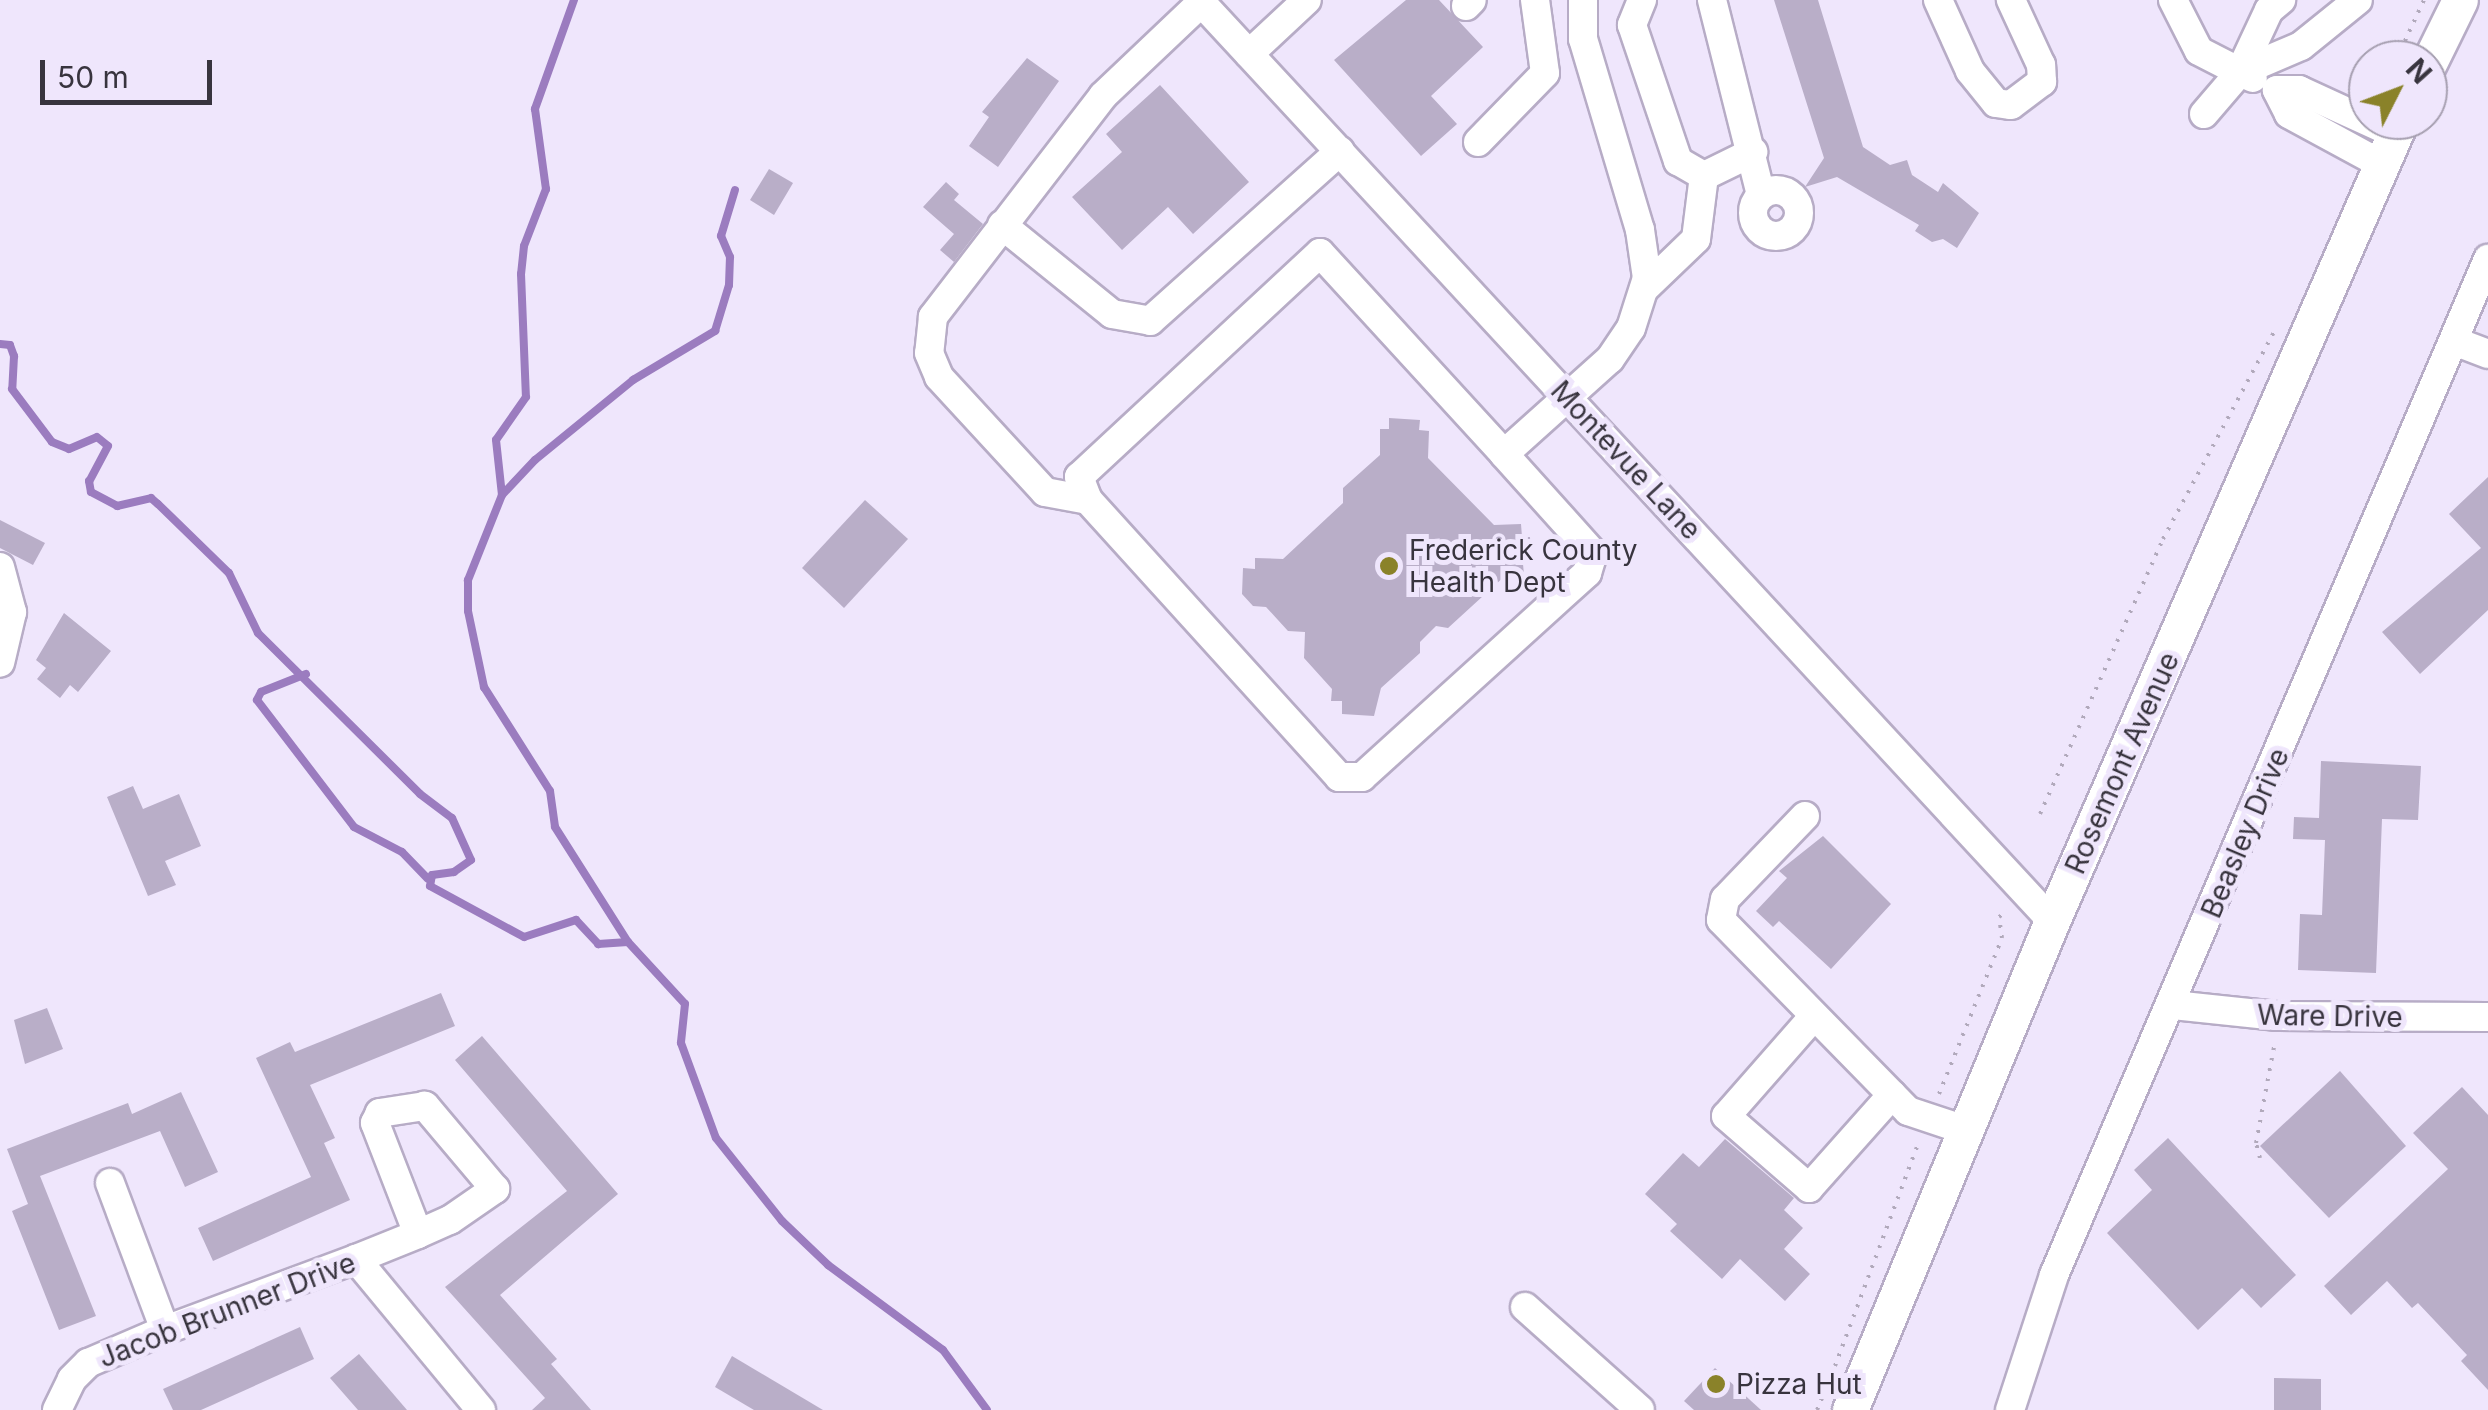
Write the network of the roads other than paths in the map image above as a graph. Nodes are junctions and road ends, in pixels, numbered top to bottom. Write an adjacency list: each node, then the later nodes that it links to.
1 (1307, 0): 14 (street)
2 (1534, 0): 19 (street)
3 (1583, 0): 26 (street)
4 (1642, 0): 22 (street)
5 (1712, 0): 21 (street)
6 (1938, 0): 7 (street)
7 (2011, 0)
8 (2358, 0): 15 (street)
9 (2460, 0): 13 (main road)
10 (1202, 1): 14 (street, Montevue Lane); 24 (street)
11 (2175, 1): 15 (street)
12 (2271, 4): 15 (street)
13 (2440, 40)
14 (1249, 54): 20 (street, Montevue Lane)
15 (2240, 72): 16 (street); 17 (street)
16 (2204, 114)
17 (2348, 128)
18 (2392, 140): 35 (main road, Rosemont Avenue)
19 (1478, 142)
20 (1340, 151): 24 (street); 29 (street, Montevue Lane)
21 (1754, 152): 22 (street); 23 (street)
22 (1704, 176): 26 (street)
23 (1762, 195)
24 (1002, 225): 31 (street)
25 (2486, 266): 27 (street, Beasley Drive)
26 (1644, 289): 29 (street)
27 (2454, 341): 28 (street); 36 (street, Beasley Drive)
28 (2488, 354)
29 (1567, 396): 30 (street); 35 (street, Montevue Lane)
30 (1504, 454): 31 (street); 31 (street)
31 (1088, 500)
32 (0, 567): 33 (street)
33 (0, 664)
34 (1804, 816): 37 (street)
35 (2052, 921): 40 (main road, Rosemont Avenue)
36 (2173, 1005): 38 (street, Ware Drive); 50 (street, Beasley Drive)
37 (1814, 1016): 39 (street); 39 (street)
38 (2488, 1017)
39 (1892, 1095): 40 (street)
40 (1968, 1130): 46 (main road, Rosemont Avenue)
41 (110, 1183): 45 (street)
42 (418, 1234): 42 (street, Jacob Brunner Drive); 43 (street, Jacob Brunner Drive)
43 (356, 1259): 45 (street, Jacob Brunner Drive); 48 (street)
44 (1525, 1308): 49 (street)
45 (165, 1330): 47 (street, Jacob Brunner Drive)
46 (1837, 1401)
47 (58, 1410)
48 (481, 1410)
49 (1640, 1410)
50 (2010, 1410)

